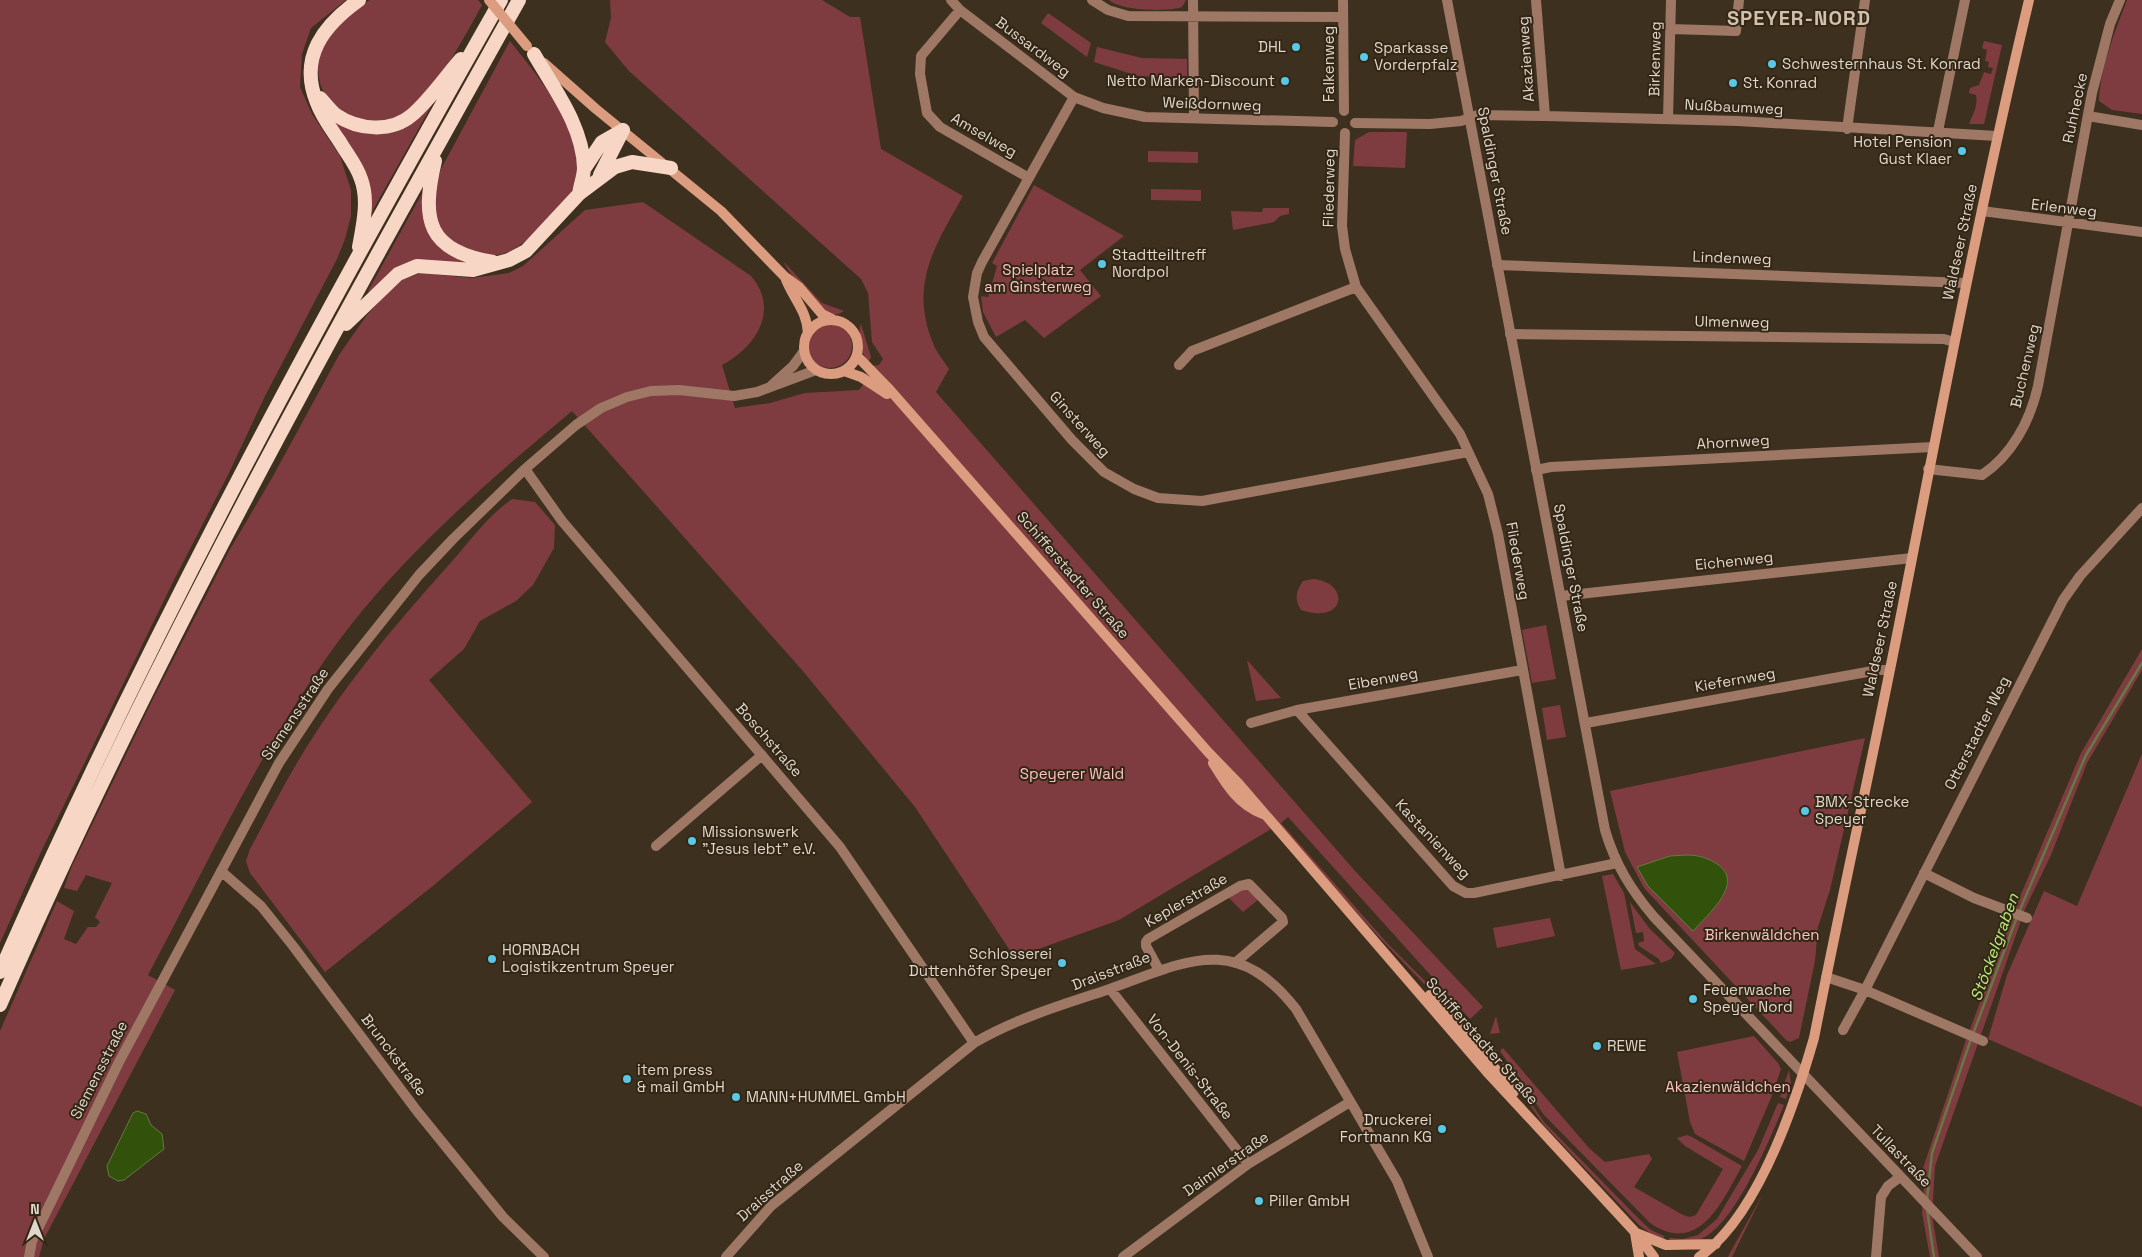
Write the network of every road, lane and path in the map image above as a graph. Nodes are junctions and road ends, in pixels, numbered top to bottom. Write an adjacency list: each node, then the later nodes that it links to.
1 (359, 0): 23 (highway)
2 (489, 0): 22 (main road, bridge)
3 (501, 0): 21 (highway)
4 (519, 0): 39 (highway)
5 (951, 0): 17 (street, Bussardweg)
6 (1092, 0): 18 (street)
7 (1193, 0): 18 (street)
8 (1344, 0): 19 (street, Falkenweg)
9 (1447, 0): 29 (street, Spaldinger Straße)
10 (1536, 0): 26 (street, Akazienweg)
11 (1671, 0): 20 (street, Birkenweg)
12 (1739, 0): 20 (street)
13 (1865, 0): 34 (street)
14 (1965, 0): 36 (street)
15 (2028, 0): 38 (main road, Waldseer Straße)
16 (2120, 0): 27 (street, Ruhhecke)
17 (960, 10): 24 (street, Bussardweg); 43 (street, Amselweg)
18 (1194, 17): 19 (street); 28 (street)
19 (1344, 17): 25 (street, Falkenweg)
20 (1670, 29): 30 (street, Birkenweg)
21 (481, 36): 23 (highway); 48 (highway)
22 (531, 50): 35 (main road); 41 (highway)
23 (313, 89): 48 (highway)
24 (1074, 97): 28 (street, Weißdornweg); 43 (street, Ginsterweg)
25 (1344, 111): 31 (street, Falkenweg); 32 (street)
26 (1545, 116): 29 (street, Nußbaumweg); 30 (street, Nußbaumweg)
27 (2088, 116): 33 (street); 46 (street, Ruhhecke)
28 (1194, 118): 31 (street, Weißdornweg)
29 (1469, 118): 32 (street); 50 (street, Spaldinger Straße)
30 (1668, 119): 34 (street, Nußbaumweg)
31 (1333, 122): 37 (street)
32 (1355, 123): 37 (street, Fliederweg)
33 (2142, 125)
34 (1847, 129): 36 (street, Nußbaumweg)
35 (623, 130): 40 (main road); 41 (highway); 42 (highway)
36 (1938, 131): 38 (street, Nußbaumweg)
37 (1345, 133): 53 (street, Fliederweg)
38 (1997, 136): 45 (main road, Waldseer Straße)
39 (440, 143): 49 (highway); 57 (highway)
40 (671, 168): 42 (highway); 51 (main road)
41 (584, 169): 44 (highway)
42 (598, 177): 44 (highway)
43 (1029, 178): 67 (street, Ginsterweg)
44 (578, 194): 49 (highway)
45 (1982, 211): 46 (street, Erlenweg); 52 (main road, Waldseer Straße)
46 (2069, 224): 47 (street, Erlenweg); 69 (street, Buchenweg)
47 (2142, 232)
48 (356, 259): 82 (highway)
49 (499, 263): 57 (highway)
50 (1497, 265): 52 (street, Lindenweg); 56 (street, Spaldinger Straße)
51 (784, 276): 54 (main road); 55 (main road)
52 (1966, 283): 58 (main road, Waldseer Straße)
53 (1356, 288): 61 (street); 67 (street, Fliederweg)
54 (832, 320): 55 (main road); 60 (main road)
55 (808, 332): 59 (main road)
56 (1510, 334): 58 (street, Ulmenweg); 70 (street, Spaldinger Straße)
57 (333, 337): 82 (highway)
58 (1954, 342): 66 (main road, Waldseer Straße)
59 (804, 351): 62 (main road); 64 (street)
60 (857, 356): 63 (main road); 65 (main road, Schifferstadter Straße)
61 (1180, 365)
62 (816, 370): 63 (main road); 64 (street, Siemensstraße)
63 (844, 371): 65 (main road, Schifferstadter Straße)
64 (768, 389): 68 (street, Siemensstraße)
65 (914, 418): 102 (main road, Schifferstadter Straße)
66 (1933, 447): 69 (main road, Waldseer Straße); 70 (street, Ahornweg)
67 (1468, 452): 74 (street, Fliederweg)
68 (525, 469): 79 (street, Boschstraße); 83 (street, Siemensstraße)
69 (1928, 469): 72 (main road, Waldseer Straße)
70 (1536, 470): 73 (street, Spaldinger Straße)
71 (2142, 508): 84 (street, Otterstadter Weg)
72 (1912, 558): 73 (street, Eichenweg); 75 (main road, Waldseer Straße)
73 (1561, 596): 78 (street, Spaldinger Straße)
74 (1522, 670): 76 (street, Eibenweg); 85 (street, Fliederweg)
75 (1889, 670): 78 (street, Kiefernweg); 91 (main road, Waldseer Straße)
76 (1297, 710): 77 (street, Eibenweg); 85 (street, Kastanienweg)
77 (1251, 723)
78 (1586, 723): 81 (street, Spaldinger Straße)
79 (762, 756): 80 (street); 97 (street, Boschstraße)
80 (656, 846)
81 (1616, 863): 85 (street, Kastanienweg); 98 (street, Spaldinger Straße)
82 (54, 866): 86 (highway)
83 (221, 871): 104 (street, Siemensstraße); 105 (street, Brunckstraße)
84 (1924, 873): 87 (street); 93 (street, Otterstadter Weg)
85 (1561, 876)
86 (38, 902): 90 (highway); 94 (highway)
87 (2021, 916)
88 (1235, 963): 89 (street, Draisstraße); 89 (street, Keplerstraße); 99 (street, Draisstraße)
89 (1159, 970): 92 (street, Draisstraße)
90 (0, 972)
91 (1826, 977): 93 (street); 98 (main road, Waldseer Straße)
92 (1110, 989): 97 (street, Draisstraße); 100 (street, Von-Denis-Straße)
93 (1865, 990): 95 (street, Otterstadter Weg); 96 (street)
94 (0, 1006)
95 (1843, 1030)
96 (1981, 1040)
97 (974, 1043): 106 (street, Draisstraße)
98 (1803, 1075): 101 (street, Tullastraße); 103 (main road, Waldseer Straße)
99 (1350, 1102): 100 (street, Daimlerstraße); 108 (street, Draisstraße)
100 (1248, 1164): 107 (street, Daimlerstraße)
101 (1900, 1177): 113 (street); 114 (street, Tullastraße)
102 (1635, 1232): 103 (main road); 109 (main road); 110 (main road, Schifferstadter Straße)
103 (1716, 1244): 111 (main road, Waldseer Straße); 112 (main road)
104 (29, 1257)
105 (544, 1257)
106 (726, 1257)
107 (1123, 1257)
108 (1428, 1257)
109 (1639, 1257)
110 (1654, 1257)
111 (1699, 1257)
112 (1711, 1257)
113 (1876, 1257)
114 (1977, 1257)

